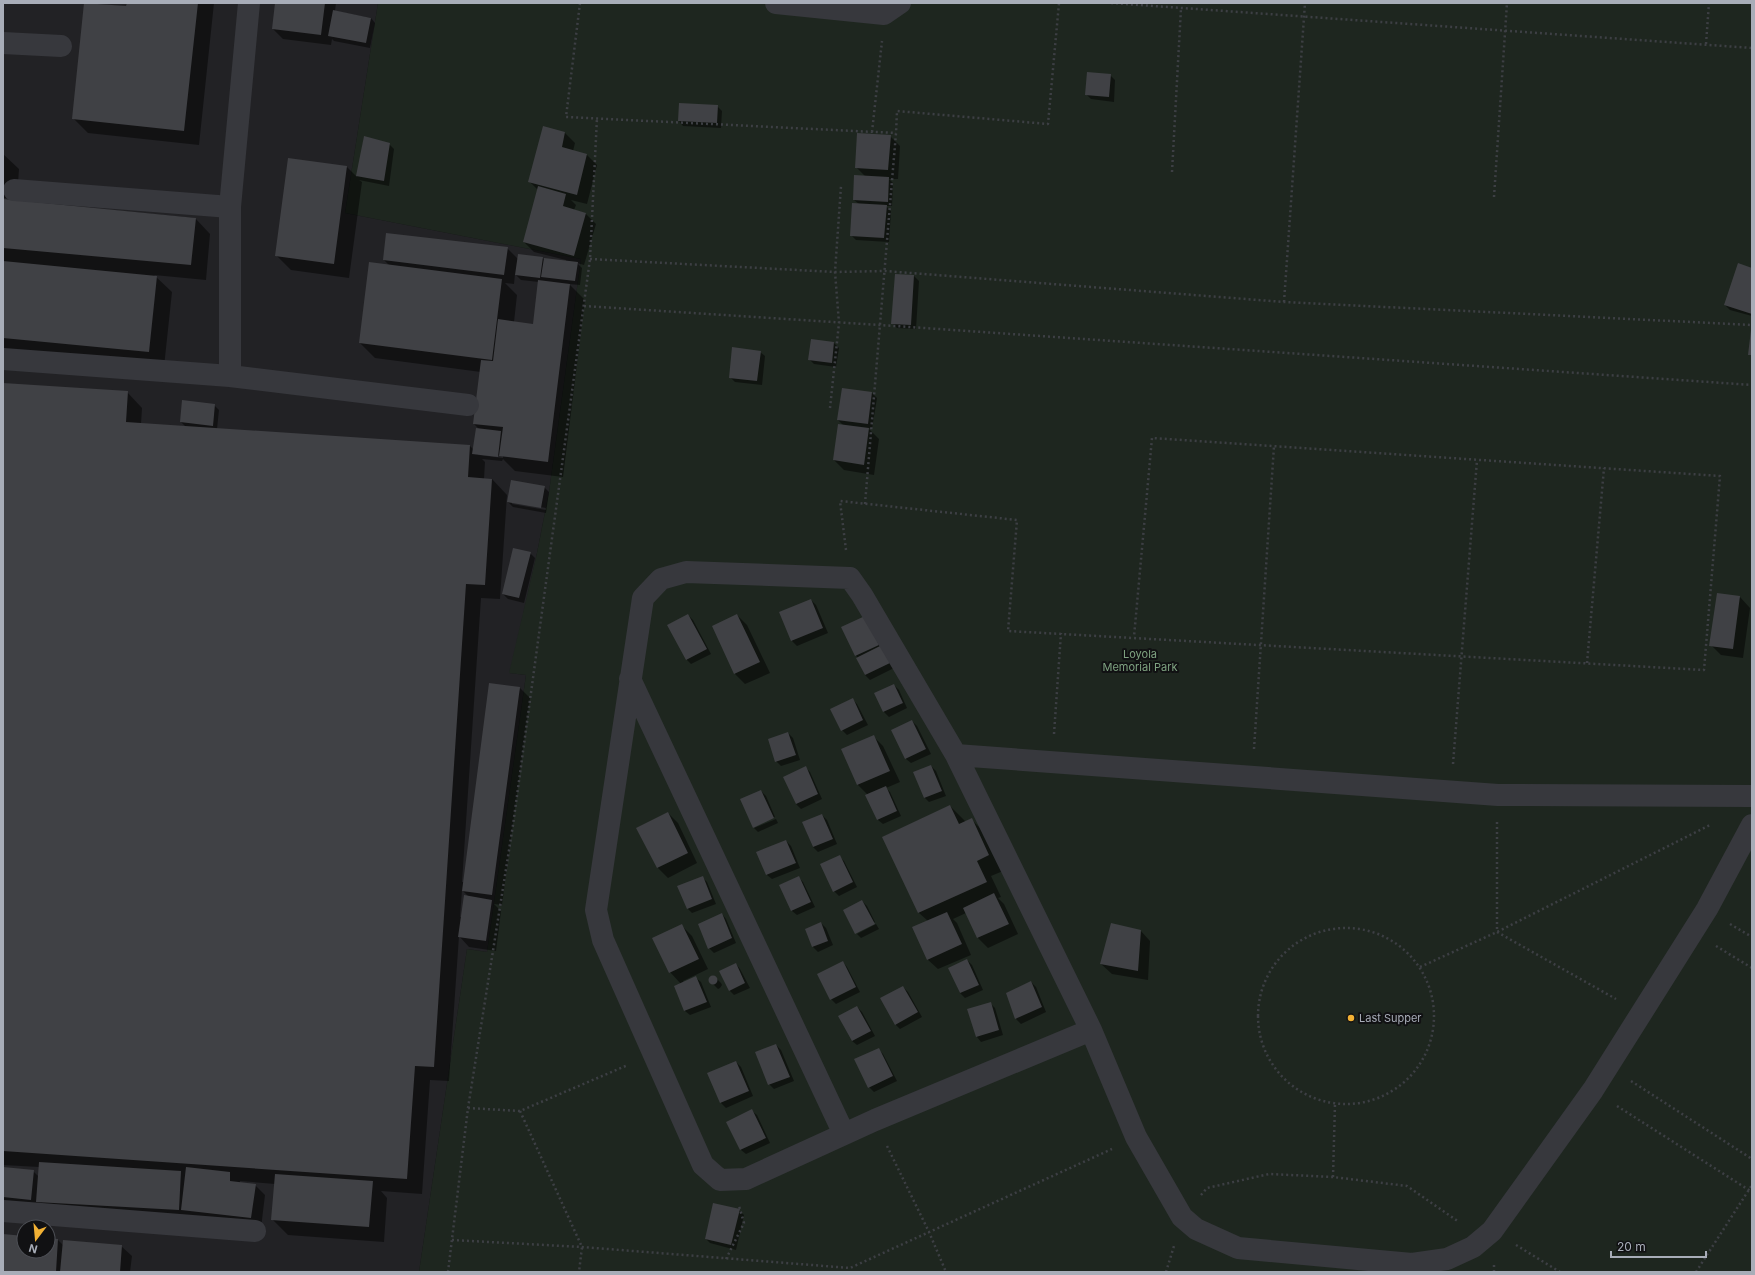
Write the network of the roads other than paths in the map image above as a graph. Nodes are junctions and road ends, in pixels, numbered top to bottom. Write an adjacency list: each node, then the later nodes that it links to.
1 (249, 3): 7 (lane)
2 (776, 3): 3 (lane)
3 (892, 9)
4 (3, 43): 5 (lane)
5 (61, 46)
6 (14, 190): 7 (lane)
7 (230, 207): 9 (lane)
8 (3, 359): 9 (lane)
9 (230, 376): 10 (lane)
10 (468, 405)
11 (630, 679): 12 (lane); 16 (lane); 16 (lane)
12 (956, 755): 13 (lane); 15 (lane)
13 (1752, 796)
14 (1752, 825): 15 (lane)
15 (1091, 1030): 16 (lane)
16 (844, 1134)
17 (3, 1211): 18 (lane)
18 (255, 1231)

